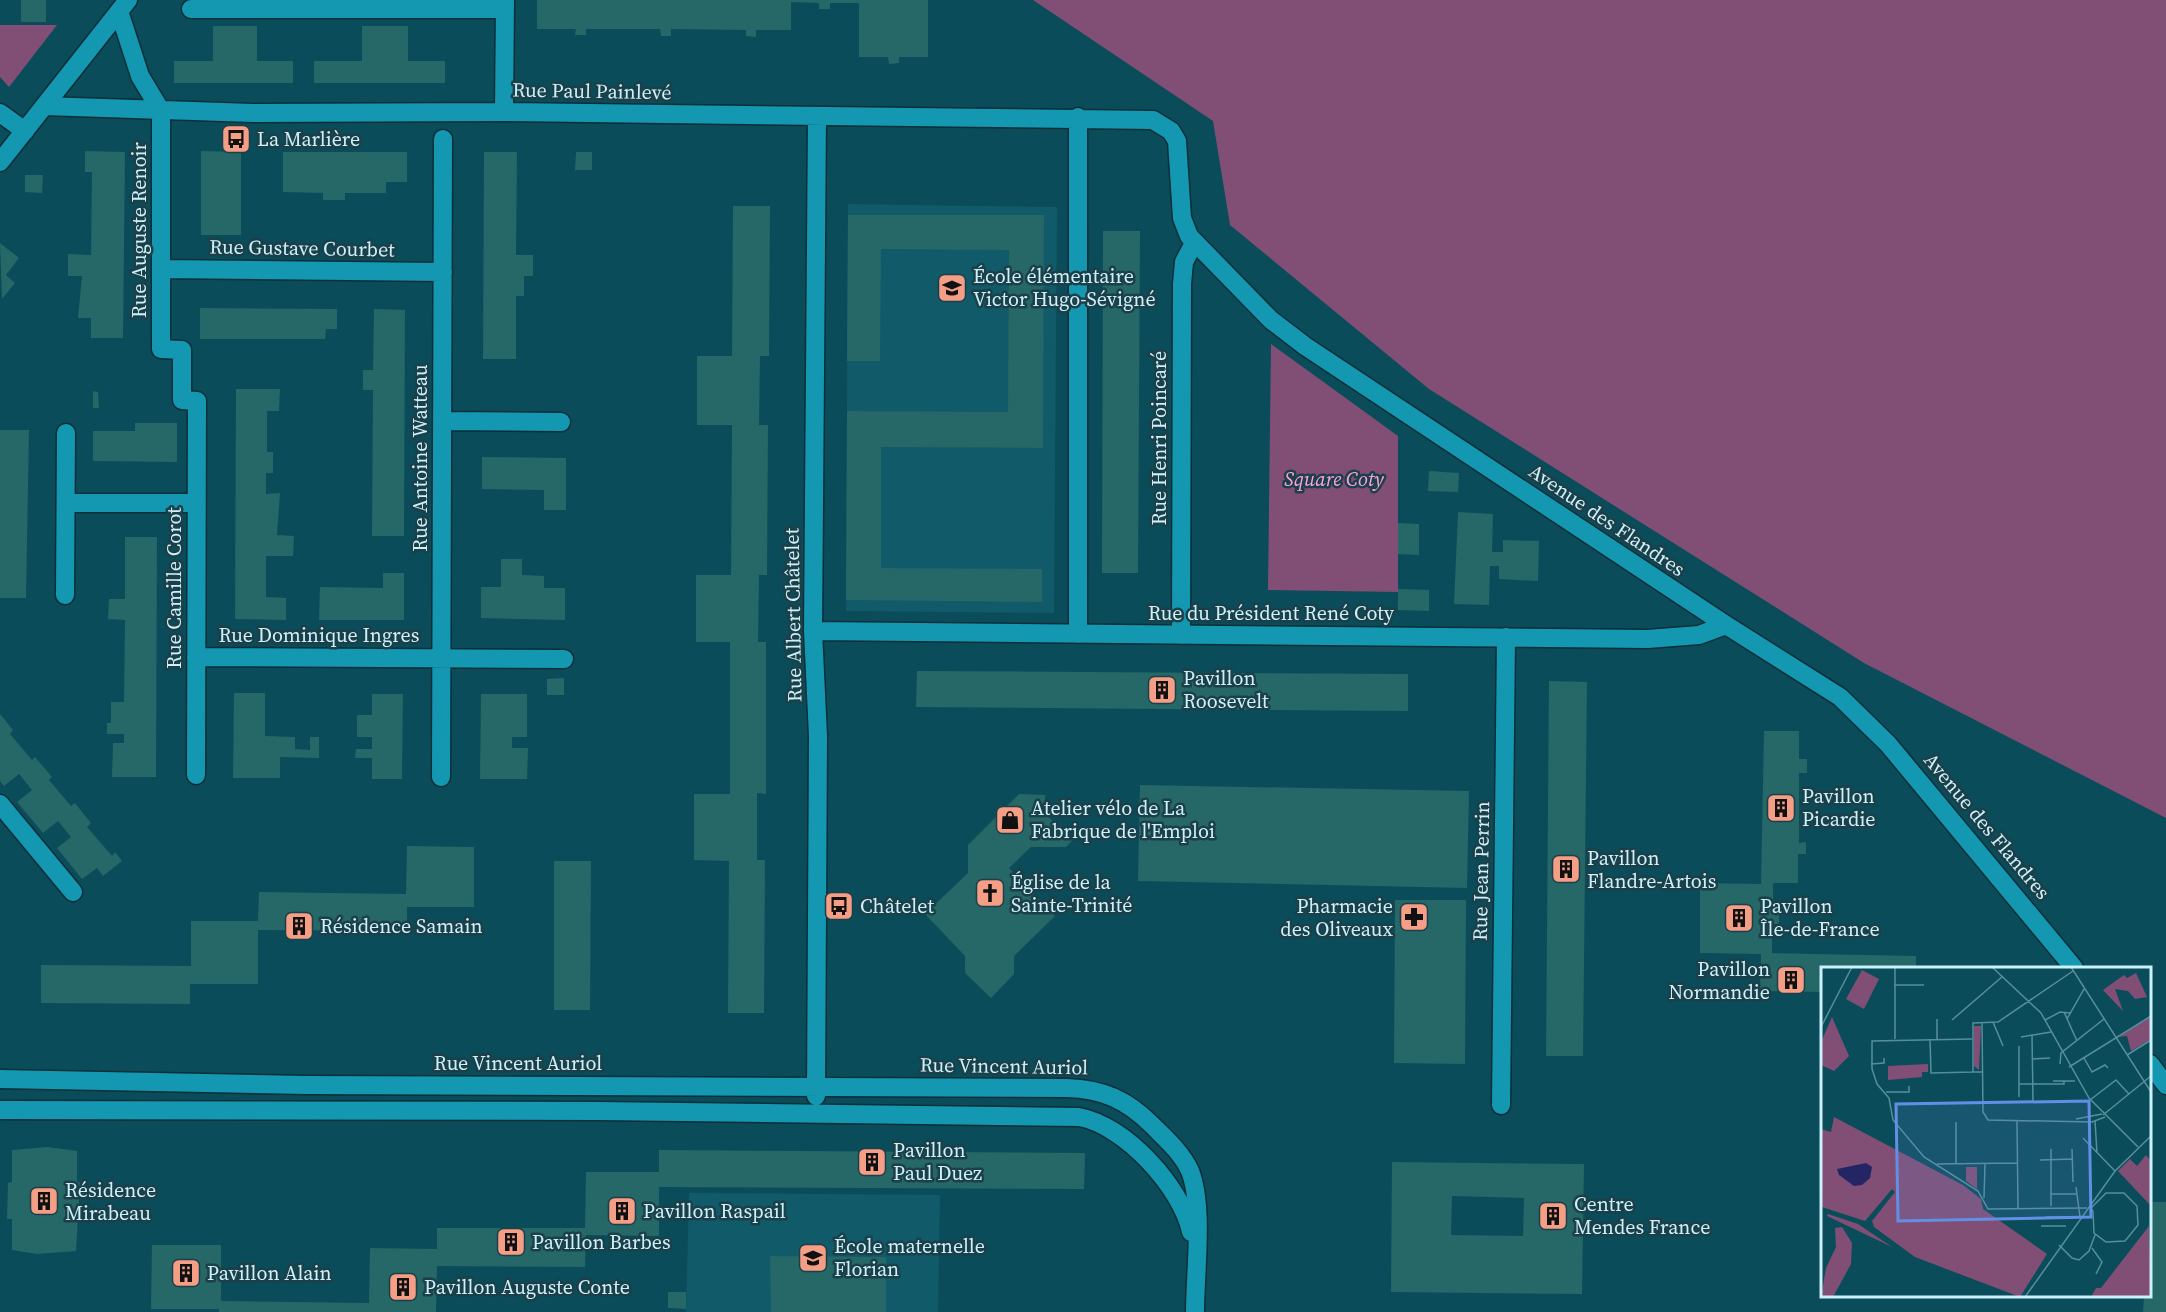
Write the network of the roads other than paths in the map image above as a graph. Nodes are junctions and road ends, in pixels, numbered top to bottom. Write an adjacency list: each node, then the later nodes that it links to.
1 (505, 5): 3 (street); 6 (street)
2 (124, 6): 4 (street); 5 (street)
3 (191, 9)
4 (44, 106): 5 (street, Rue Paul Painlevé); 11 (street)
5 (161, 111): 6 (street, Rue Paul Painlevé); 15 (street, Rue Auguste Renoir)
6 (504, 112): 8 (street, Rue Paul Painlevé)
7 (0, 113): 11 (street)
8 (817, 116): 9 (street, Rue Paul Painlevé); 25 (street, Rue Albert Châtelet)
9 (1078, 117): 10 (street, Rue Paul Painlevé); 26 (street)
10 (1140, 118): 14 (street, Avenue des Flandres)
11 (25, 131): 13 (street)
12 (443, 138): 16 (street, Rue Antoine Watteau)
13 (0, 162)
14 (1194, 243): 24 (street, Avenue des Flandres); 27 (street, Rue Henri Poincaré)
15 (162, 269): 16 (street, Rue Gustave Courbet); 17 (street, Rue Auguste Renoir)
16 (443, 272): 18 (street, Rue Antoine Watteau)
17 (196, 401): 22 (street, Rue Camille Corot)
18 (442, 422): 19 (street); 30 (street, Rue Antoine Watteau)
19 (561, 422)
20 (66, 434): 21 (street)
21 (66, 503): 22 (street); 23 (street)
22 (196, 503): 29 (street, Rue Camille Corot)
23 (65, 595)
24 (1726, 625): 28 (street, Rue du Président René Coty); 36 (street, Avenue des Flandres)
25 (813, 631): 26 (street, Rue du Président René Coty); 40 (street, Rue Albert Châtelet)
26 (1078, 634): 27 (street, Rue du Président René Coty)
27 (1181, 635): 28 (street, Rue du Président René Coty)
28 (1506, 637): 41 (street, Rue Jean Perrin)
29 (196, 657): 30 (street, Rue Dominique Ingres); 32 (street, Rue Camille Corot)
30 (442, 658): 31 (street, Rue Dominique Ingres); 33 (street, Rue Antoine Watteau)
31 (564, 659)
32 (196, 775)
33 (441, 777)
34 (0, 804): 35 (street)
35 (73, 892)
36 (2072, 967)
37 (2151, 1065): 39 (street)
38 (0, 1079): 40 (street, Rue Vincent Auriol)
39 (2166, 1085)
40 (816, 1086): 43 (street, Rue Albert Châtelet); 44 (street, Rue Vincent Auriol)
41 (1501, 1106)
42 (0, 1110): 43 (street)
43 (816, 1113): 44 (street)
44 (1196, 1257): 45 (street)
45 (1195, 1312)

